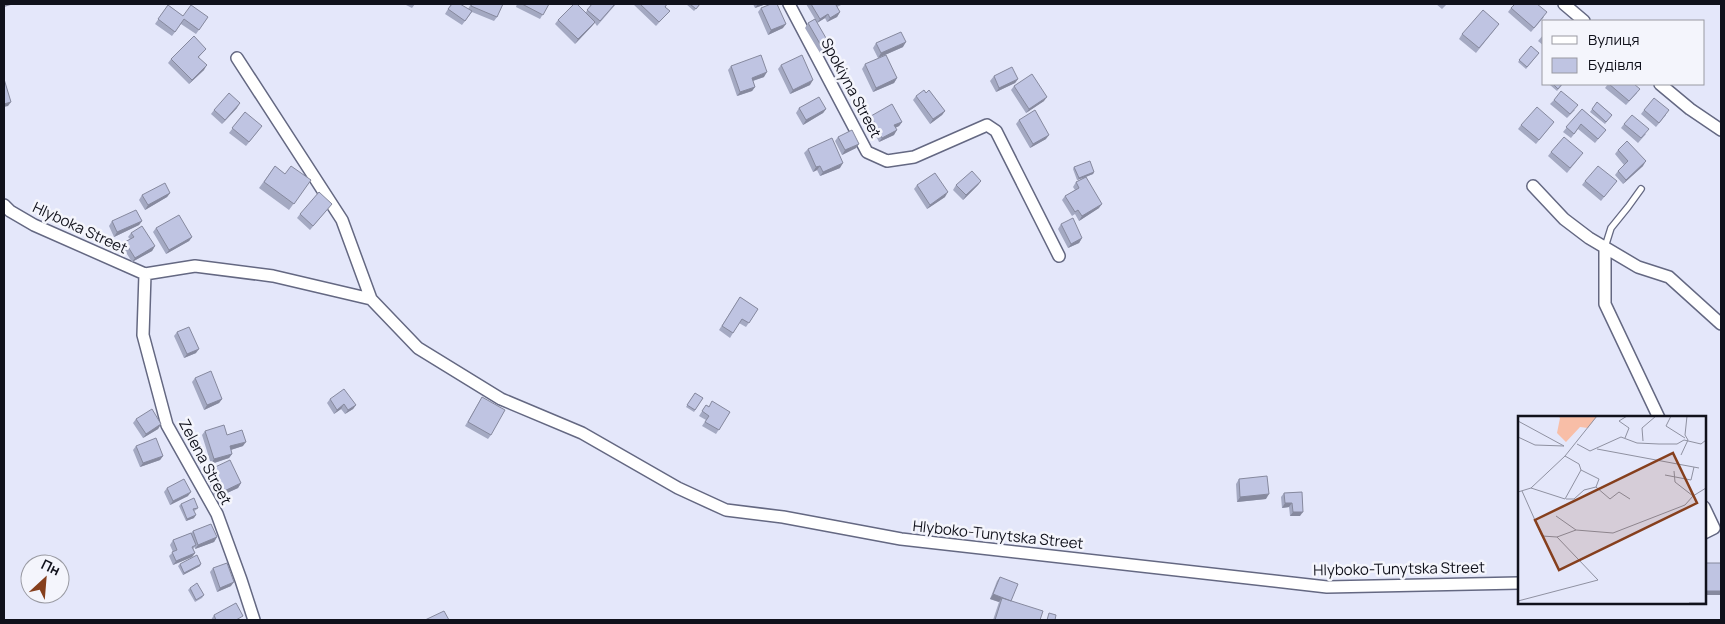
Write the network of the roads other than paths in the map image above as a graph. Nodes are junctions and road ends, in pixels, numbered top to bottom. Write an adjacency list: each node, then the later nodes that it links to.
1 (790, 4): 11 (street, Spokiyna Street)
2 (1564, 4): 3 (street)
3 (1583, 20)
4 (237, 58): 13 (street)
5 (1661, 85): 6 (street)
6 (1721, 130)
7 (1533, 186): 10 (street)
8 (1641, 189): 10 (lane)
9 (4, 204): 12 (street, Hlyboka Street)
10 (1605, 247): 14 (street); 15 (street)
11 (1059, 256)
12 (145, 274): 13 (street); 19 (street, Zelena Street)
13 (371, 299): 18 (street, Hlyboko-Tunytska Street)
14 (1721, 324)
15 (1658, 416)
16 (1705, 510): 17 (street)
17 (1713, 530)
18 (1518, 582)
19 (254, 620)

